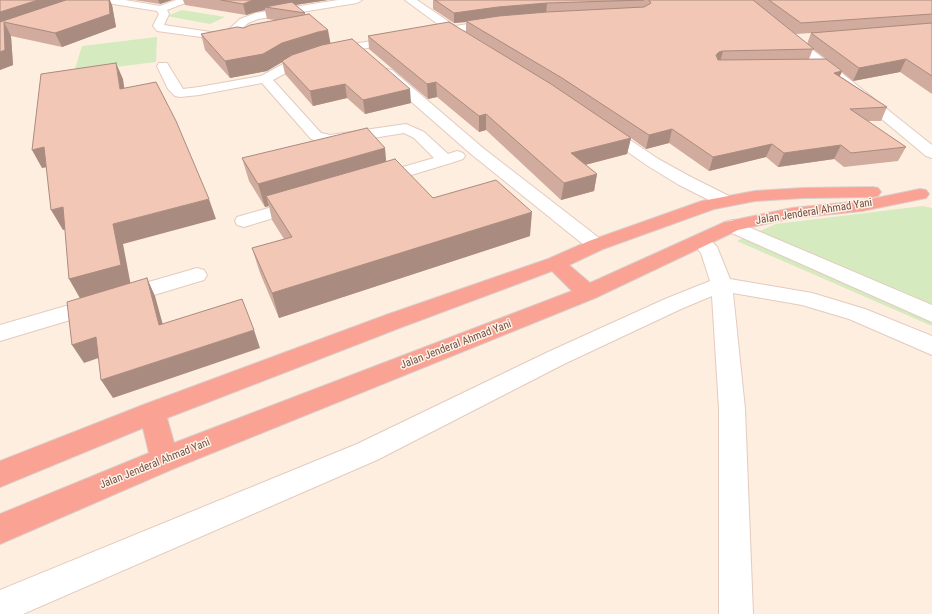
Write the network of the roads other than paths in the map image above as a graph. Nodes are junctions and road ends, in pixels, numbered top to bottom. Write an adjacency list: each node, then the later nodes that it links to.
1 (107, 0): 8 (street)
2 (185, 0): 8 (street)
3 (303, 0): 7 (street)
4 (357, 0): 7 (street)
5 (410, 0): 10 (street)
6 (744, 0): 14 (street)
7 (312, 8): 11 (street)
8 (161, 9): 11 (street)
9 (506, 22): 10 (street)
10 (452, 29): 15 (street); 16 (street)
11 (226, 38): 12 (street)
12 (240, 39)
13 (809, 39): 14 (street)
14 (793, 40): 19 (street)
15 (470, 41)
16 (357, 47): 20 (street); 22 (street)
17 (163, 66): 20 (street)
18 (803, 66): 19 (street)
19 (825, 66): 23 (street)
20 (265, 79): 24 (street)
21 (596, 123): 28 (street)
22 (477, 151): 24 (street); 32 (street)
23 (932, 153)
24 (445, 160): 25 (street)
25 (363, 185)
26 (926, 194): 28 (highway, Jalan Jenderal Ahmad Yani); 30 (highway, Jalan Jenderal Ahmad Yani)
27 (319, 198): 29 (street)
28 (725, 201): 32 (highway, Jalan Jenderal Ahmad Yani)
29 (244, 221)
30 (732, 226): 31 (highway, Jalan Jenderal Ahmad Yani); 37 (street)
31 (701, 241): 35 (street); 36 (highway, Jalan Jenderal Ahmad Yani)
32 (596, 245): 33 (highway, Jalan Jenderal Ahmad Yani)
33 (555, 263): 36 (highway); 40 (highway, Jalan Jenderal Ahmad Yani)
34 (197, 275): 38 (street)
35 (722, 284): 39 (street); 44 (street); 45 (street)
36 (586, 294): 41 (highway, Jalan Jenderal Ahmad Yani)
37 (932, 314)
38 (0, 332)
39 (932, 346)
40 (152, 413): 41 (highway); 42 (highway, Jalan Jenderal Ahmad Yani)
41 (165, 459): 43 (highway, Jalan Jenderal Ahmad Yani)
42 (0, 474)
43 (0, 529)
44 (0, 607)
45 (736, 614)

